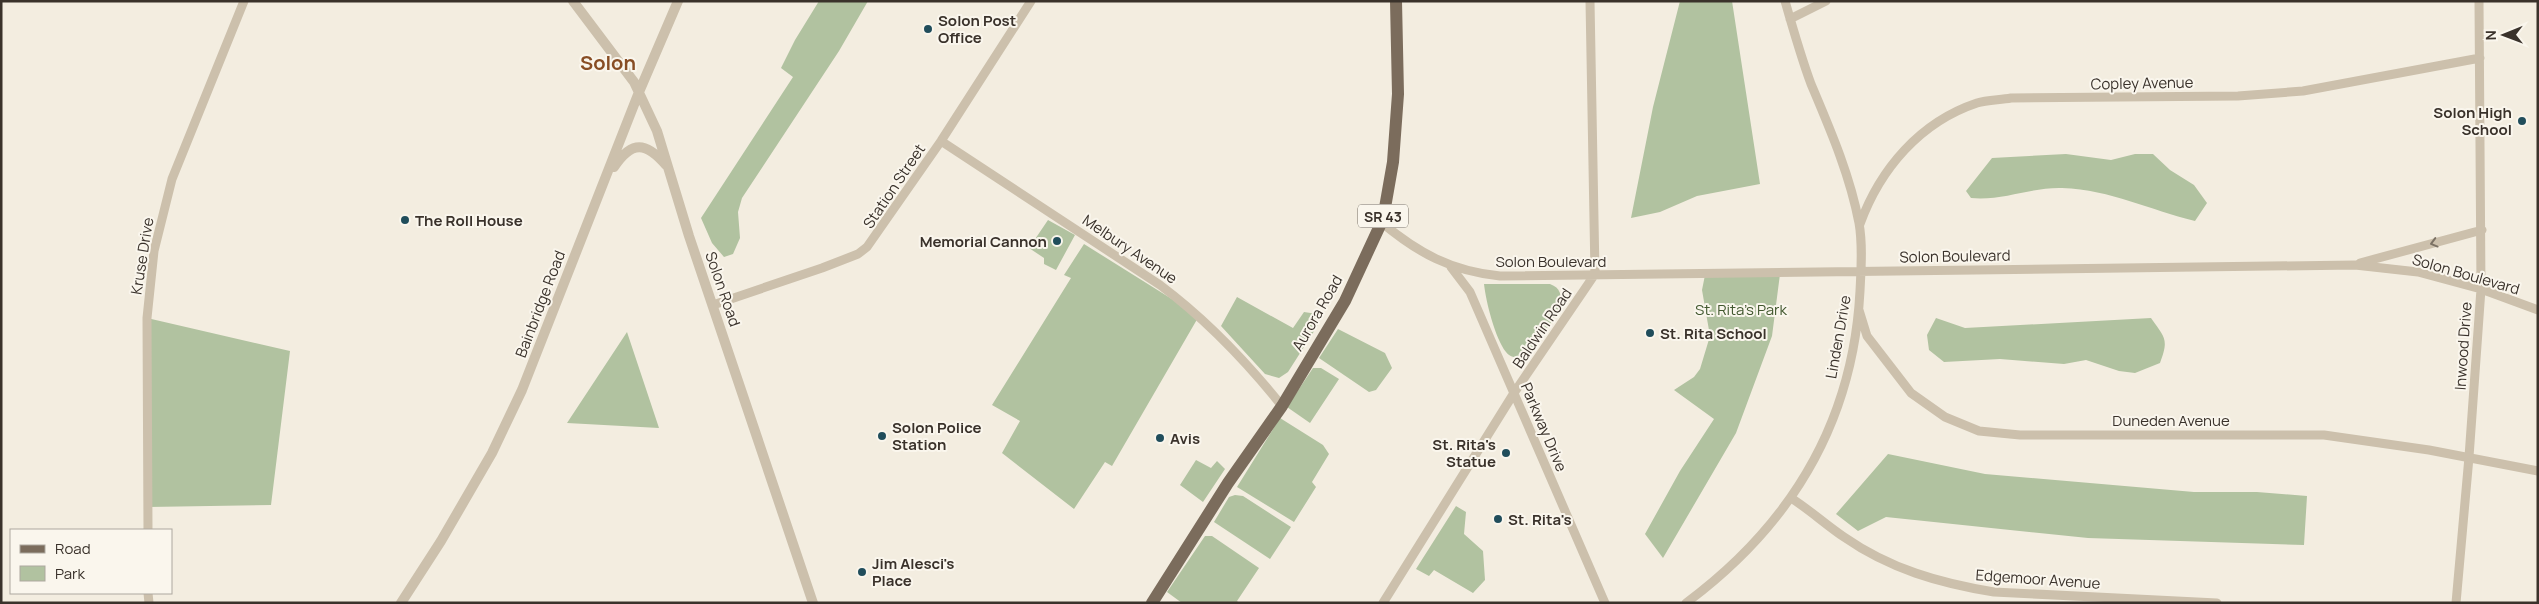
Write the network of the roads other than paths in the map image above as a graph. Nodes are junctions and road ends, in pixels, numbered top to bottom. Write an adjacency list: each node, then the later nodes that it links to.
1 (244, 1): 32 (street, Kruse Drive)
2 (572, 1): 12 (street, Solon Road)
3 (678, 1): 12 (street, Bainbridge Road)
4 (1031, 1): 13 (street, Station Street)
5 (1396, 1): 16 (main road, Aurora Road / SR 43)
6 (1590, 1): 22 (street)
7 (1785, 1): 10 (street, Linden Drive)
8 (1826, 1): 10 (street)
9 (2479, 1): 11 (street, Inwood Drive)
10 (1790, 19): 17 (street, Linden Drive)
11 (2480, 58): 17 (street, Copley Avenue); 18 (street, Inwood Drive)
12 (639, 92): 14 (street, Solon Road); 15 (street, Bainbridge Road)
13 (941, 141): 24 (street, Station Street); 28 (street, Melbury Avenue)
14 (668, 168): 15 (street); 24 (street, Solon Road)
15 (604, 180): 33 (street, Bainbridge Road)
16 (1381, 222): 20 (street, Solon Boulevard); 28 (main road, Aurora Road / SR 43)
17 (1860, 224): 21 (street, Linden Drive)
18 (2482, 230): 19 (street, one-way to 19); 23 (street, Inwood Drive)
19 (2355, 265): 21 (street, Solon Boulevard); 23 (street, Solon Boulevard)
20 (1451, 266): 22 (street, Solon Boulevard); 27 (street, Parkway Drive)
21 (1861, 272): 22 (street, Solon Boulevard); 25 (street, Linden Drive)
22 (1595, 274): 27 (street, Baldwin Road)
23 (2480, 289): 26 (street, Solon Boulevard); 29 (street, Inwood Drive)
24 (713, 305): 34 (street, Solon Road)
25 (1859, 310): 29 (street, Duneden Avenue); 31 (street, Linden Drive)
26 (2538, 310)
27 (1514, 393): 36 (street, Baldwin Road); 37 (street, Parkway Drive)
28 (1282, 406): 35 (main road, Aurora Road / SR 43)
29 (2470, 457): 30 (street, Duneden Avenue); 40 (street, Inwood Drive)
30 (2538, 471)
31 (1791, 498): 38 (street, Linden Drive); 39 (street, Edgemoor Avenue)
32 (148, 529)
33 (401, 603)
34 (813, 603)
35 (1152, 603)
36 (1383, 603)
37 (1605, 603)
38 (1686, 603)
39 (2217, 603)
40 (2456, 603)

